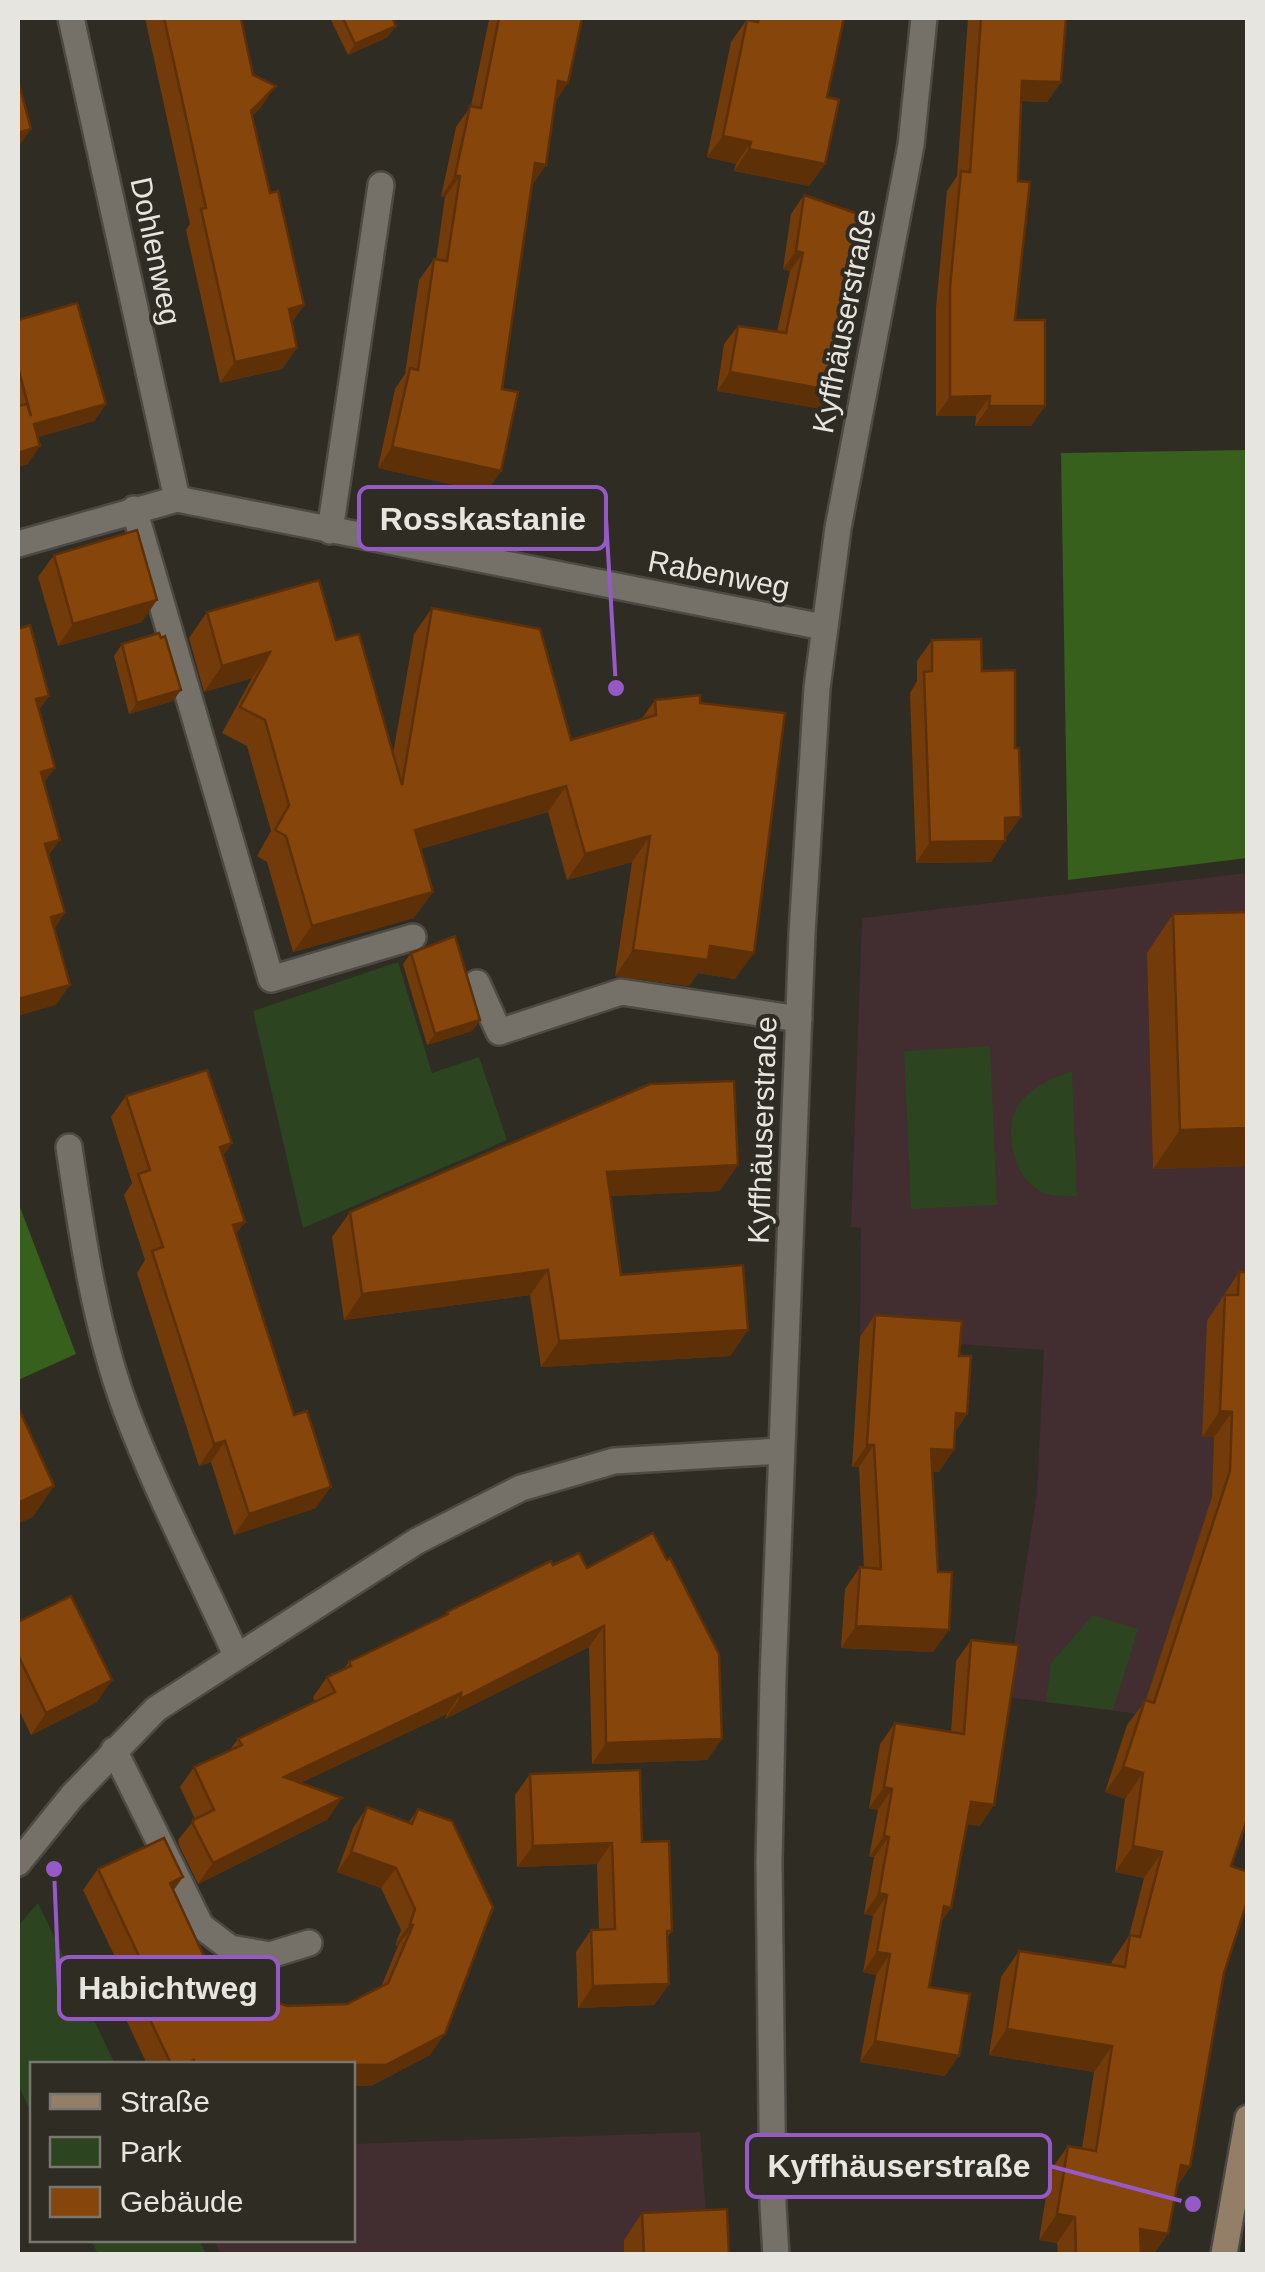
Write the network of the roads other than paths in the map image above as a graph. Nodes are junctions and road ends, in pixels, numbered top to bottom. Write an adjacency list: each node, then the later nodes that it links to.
1 (71, 18): 4 (street, Dohlenweg)
2 (924, 18): 8 (street, Kyffhäuserstraße)
3 (381, 185): 6 (street)
4 (177, 500): 5 (street, Rabenweg); 6 (street, Rabenweg)
5 (134, 509): 7 (street, Rabenweg); 9 (street)
6 (330, 531): 8 (street, Rabenweg)
7 (18, 544)
8 (824, 627): 11 (street, Kyffhäuserstraße)
9 (413, 937)
10 (477, 983): 11 (street)
11 (799, 1019): 13 (street, Kyffhäuserstraße)
12 (70, 1147): 14 (street)
13 (782, 1451): 14 (street); 19 (street, Kyffhäuserstraße)
14 (236, 1655): 15 (street)
15 (114, 1750): 16 (street); 17 (street)
16 (18, 1863)
17 (310, 1943)
18 (1248, 2118): 20 (street)
19 (776, 2254)
20 (1224, 2254)

